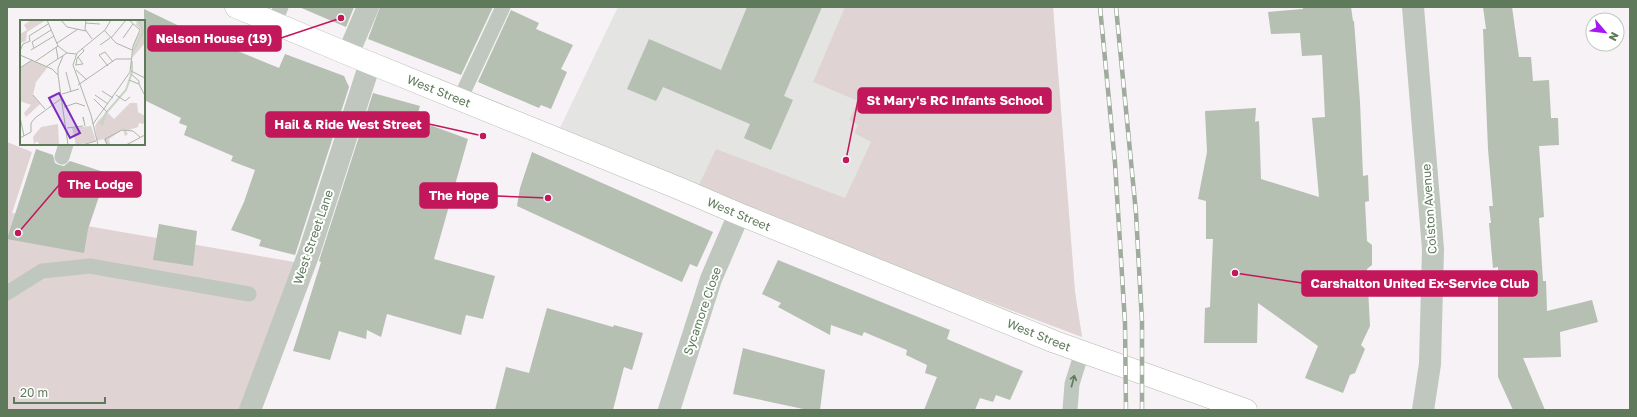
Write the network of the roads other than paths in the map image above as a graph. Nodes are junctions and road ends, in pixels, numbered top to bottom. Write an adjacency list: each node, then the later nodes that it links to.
1 (236, 7): 5 (main road, West Street)
2 (368, 7): 6 (street)
3 (503, 7): 8 (lane)
4 (1413, 7): 17 (street, Colston Avenue)
5 (278, 15): 6 (main road, West Street)
6 (348, 54): 7 (main road, West Street)
7 (370, 62): 8 (main road, West Street); 13 (street, West Street Lane)
8 (460, 99): 9 (main road, West Street)
9 (739, 214): 12 (main road, West Street); 14 (street, Sycamore Close)
10 (7, 294): 11 (lane)
11 (249, 294)
12 (1082, 352): 15 (lane, one-way to 12); 16 (main road, West Street)
13 (250, 410)
14 (669, 410)
15 (1070, 410)
16 (1246, 410)
17 (1422, 410)

